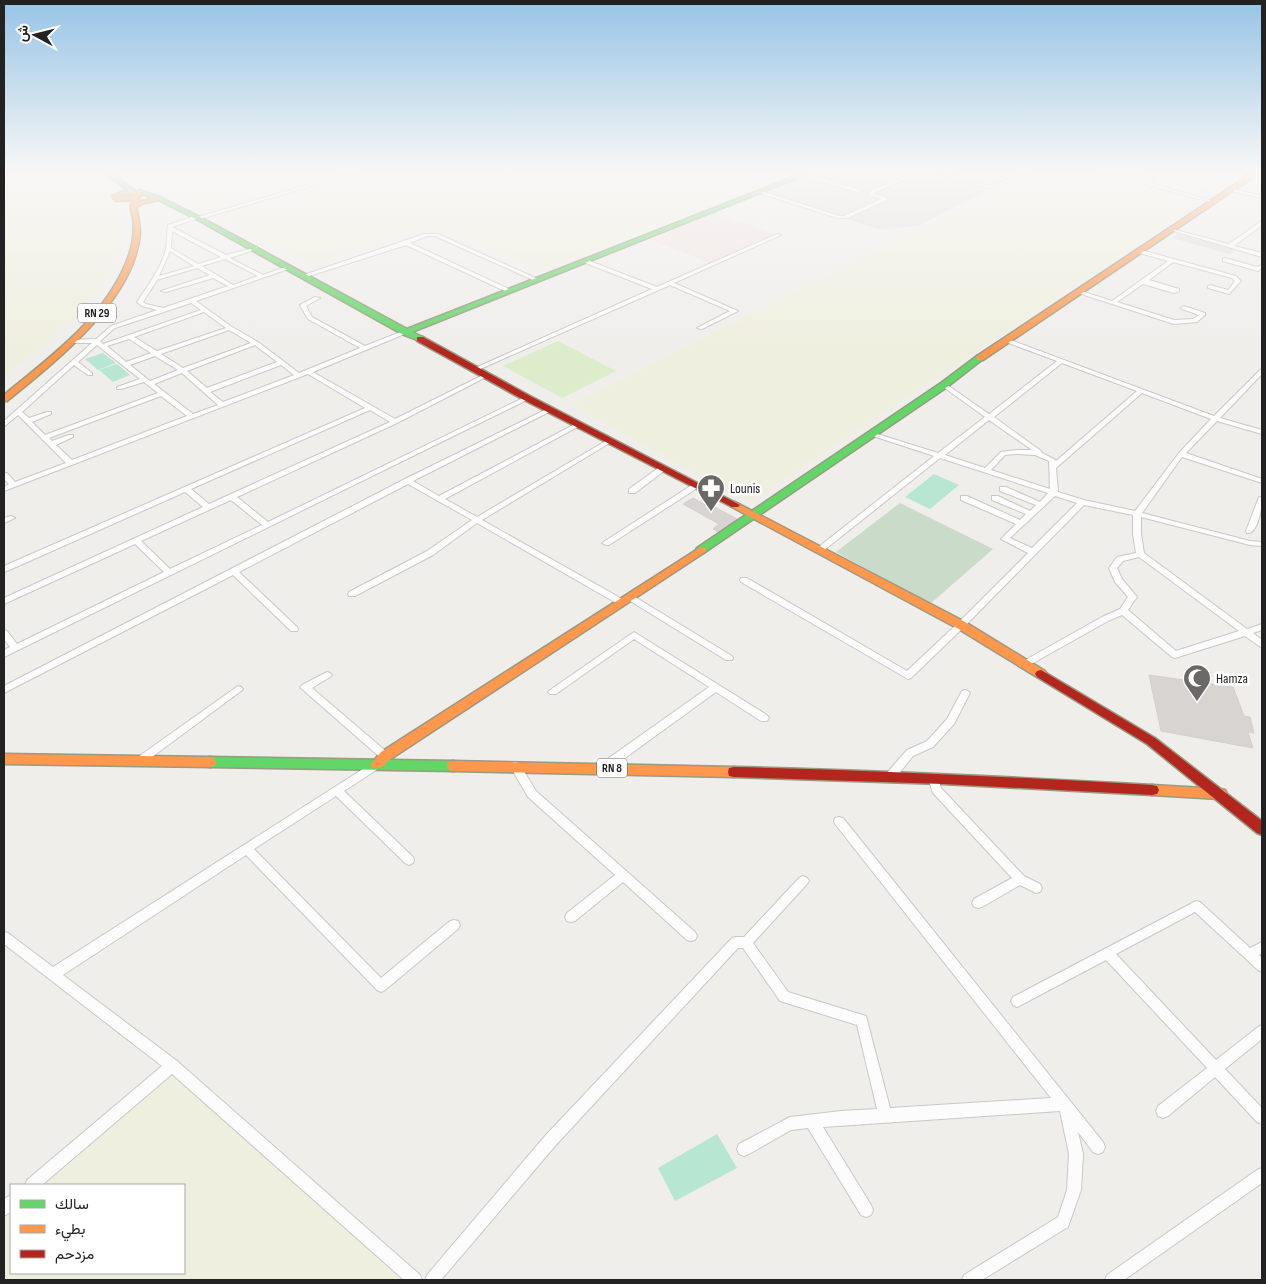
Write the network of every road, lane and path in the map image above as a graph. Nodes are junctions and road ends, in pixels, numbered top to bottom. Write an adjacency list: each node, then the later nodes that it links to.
1 (126, 231): 66 (main road, RN 29)
2 (136, 231): 48 (main road, RN 29)
3 (170, 231): 13 (street)
4 (176, 231): 17 (street)
5 (223, 231): 14 (main road)
6 (661, 231): 20 (main road)
7 (1171, 231): 15 (main road)
8 (1175, 231): 12 (street)
9 (1251, 231): 12 (street)
10 (779, 236): 30 (street)
11 (406, 243): 26 (street); 28 (street); 35 (street)
12 (1230, 246): 16 (street)
13 (168, 248): 21 (street); 27 (street)
14 (255, 248): 17 (street); 23 (main road)
15 (1141, 252): 18 (street); 36 (main road)
16 (1262, 255)
17 (226, 257): 21 (street); 25 (street)
18 (1173, 260): 29 (street); 32 (street)
19 (1226, 260): 22 (street)
20 (585, 261): 28 (main road); 33 (street)
21 (198, 266): 24 (street); 27 (street)
22 (1262, 266)
23 (288, 268): 25 (street); 26 (main road)
24 (213, 276): 31 (street); 34 (street)
25 (261, 276): 31 (street)
26 (304, 276): 45 (main road)
27 (156, 279): 41 (street)
28 (537, 280): 35 (main road)
29 (1144, 280): 29 (street); 39 (street)
30 (671, 284): 33 (street); 44 (street)
31 (231, 286): 38 (street)
32 (1210, 287)
33 (657, 289): 57 (street)
34 (164, 291)
35 (509, 291): 45 (main road)
36 (1078, 292): 39 (street); 47 (main road)
37 (317, 298): 51 (street)
38 (191, 300): 41 (street); 42 (street)
39 (1112, 303): 40 (street)
40 (1184, 308)
41 (162, 310): 50 (street)
42 (205, 310): 43 (street); 46 (street)
43 (230, 328): 49 (street); 52 (street)
44 (700, 328)
45 (405, 332): 51 (street); 57 (main road)
46 (129, 336): 50 (street); 52 (street)
47 (1005, 340): 53 (street); 65 (main road)
48 (70, 341): 50 (street); 72 (main road, RN 29)
49 (256, 343): 55 (street); 58 (street)
50 (99, 344): 54 (street); 56 (street)
51 (366, 349): 59 (street)
52 (155, 353): 56 (street); 58 (street)
53 (1061, 360): 68 (street); 79 (street)
54 (74, 362): 61 (street); 76 (street)
55 (281, 363): 63 (street); 69 (street)
56 (126, 364): 64 (street)
57 (476, 369): 62 (main road)
58 (183, 371): 64 (street); 69 (street)
59 (308, 372): 63 (street); 74 (street)
60 (1262, 372): 80 (street)
61 (90, 374)
62 (487, 375): 71 (main road); 82 (street)
63 (299, 376): 73 (street)
64 (148, 381): 67 (street); 70 (street)
65 (944, 385): 79 (street); 86 (main road)
66 (4, 387)
67 (118, 388)
68 (1141, 391): 80 (street); 95 (street)
69 (206, 392): 73 (street)
70 (163, 393): 78 (street); 88 (street)
71 (527, 398): 75 (main road); 123 (street)
72 (4, 399)
73 (222, 405): 78 (street)
74 (370, 408): 82 (street); 104 (street)
75 (551, 409): 84 (main road); 100 (street)
76 (18, 412): 81 (street); 83 (street)
77 (49, 414): 81 (street)
78 (191, 416): 94 (street)
79 (988, 418): 92 (street); 93 (street)
80 (1216, 419): 85 (street); 91 (street)
81 (28, 421): 88 (street)
82 (395, 422): 109 (street)
83 (4, 424)
84 (580, 424): 89 (main road); 112 (street)
85 (1262, 432)
86 (872, 434): 92 (street); 120 (main road)
87 (71, 436): 90 (street)
88 (45, 438): 90 (street)
89 (611, 440): 96 (main road); 121 (street)
90 (51, 444): 94 (street)
91 (1181, 454): 101 (street); 119 (street)
92 (940, 455): 97 (street); 128 (street)
93 (1044, 455): 95 (street); 97 (street)
94 (71, 463): 103 (street)
95 (1054, 466): 108 (street)
96 (664, 468): 102 (main road); 107 (street)
97 (986, 471): 99 (street)
98 (4, 475): 103 (street)
99 (1013, 480): 105 (street); 108 (street)
100 (408, 481): 112 (street); 132 (street)
101 (1262, 481)
102 (698, 485): 120 (main road); 126 (street)
103 (14, 486): 106 (street)
104 (186, 489): 116 (street); 131 (street)
105 (1003, 489): 111 (street); 115 (street)
106 (4, 490)
107 (632, 491)
108 (1054, 492): 114 (street); 115 (street)
109 (232, 497): 116 (street); 123 (street)
110 (964, 498): 117 (street)
111 (995, 498): 117 (street); 118 (street)
112 (439, 499): 121 (street)
113 (1262, 499): 124 (street)
114 (1082, 502): 119 (street); 129 (street)
115 (1041, 505): 118 (street)
116 (209, 508): 125 (street)
117 (985, 508): 122 (street)
118 (1032, 514): 122 (street)
119 (1137, 514): 127 (street); 130 (street)
120 (754, 515): 128 (main road); 136 (main road)
121 (477, 520): 135 (street); 136 (street)
122 (1022, 524): 129 (street)
123 (267, 525): 133 (street)
124 (1250, 531)
125 (136, 541): 133 (street); 137 (street)
126 (606, 543)
127 (1262, 544)
128 (820, 549): 139 (main road)
129 (1033, 552): 139 (street)
130 (1140, 554): 138 (street); 142 (street)
131 (4, 569)
132 (235, 572): 141 (street); 152 (street)
133 (168, 574): 145 (street)
134 (744, 580): 139 (street)
135 (352, 594)
136 (625, 600): 147 (street); 158 (main road)
137 (4, 601)
138 (1123, 611): 142 (street); 148 (street)
139 (961, 626): 148 (main road)
140 (1262, 626): 142 (street)
141 (294, 629)
142 (1246, 632): 144 (street)
143 (4, 633): 145 (street)
144 (1262, 644)
145 (16, 648): 146 (street)
146 (4, 654)
147 (729, 658)
148 (1023, 665): 164 (main road)
149 (327, 676): 158 (street)
150 (715, 688): 153 (street); 155 (street); 160 (street)
151 (238, 689): 157 (street)
152 (4, 690)
153 (553, 692)
154 (965, 693): 161 (street)
155 (764, 718)
156 (4, 759): 157 (main road, RN 8)
157 (141, 760): 158 (main road, RN 8)
158 (381, 760): 159 (main road, RN 8); 163 (street)
159 (515, 766): 160 (main road, RN 8); 169 (street)
160 (603, 768): 161 (main road, RN 8)
161 (889, 778): 162 (main road, RN 8)
162 (933, 778): 164 (main road, RN 8); 170 (street)
163 (337, 790): 167 (street); 168 (street)
164 (1220, 794): 166 (main road)
165 (839, 821): 188 (street)
166 (1262, 829)
167 (247, 849): 175 (street); 183 (street)
168 (409, 860)
169 (623, 876): 174 (street); 176 (street)
170 (1020, 880): 172 (street); 173 (street)
171 (803, 881): 178 (street)
172 (1036, 888)
173 (978, 903)
174 (571, 917)
175 (454, 925)
176 (690, 936)
177 (4, 938): 183 (street)
178 (746, 942): 190 (street); 199 (street)
179 (1262, 946): 181 (street)
180 (1107, 953): 181 (street); 184 (street); 187 (street)
181 (1250, 954): 182 (street)
182 (1262, 966)
183 (52, 975): 186 (street)
184 (1017, 1001)
185 (1262, 1031): 187 (street)
186 (172, 1066): 196 (street); 198 (street)
187 (1216, 1068): 189 (street); 191 (street)
188 (1065, 1104): 190 (street); 193 (street); 200 (street)
189 (1163, 1111)
190 (885, 1115): 192 (street)
191 (1262, 1117)
192 (812, 1122): 194 (street); 197 (street)
193 (1098, 1147)
194 (744, 1149)
195 (1262, 1175): 201 (street)
196 (33, 1184)
197 (866, 1210)
198 (415, 1280)
199 (432, 1280)
200 (969, 1280)
201 (1112, 1280)

